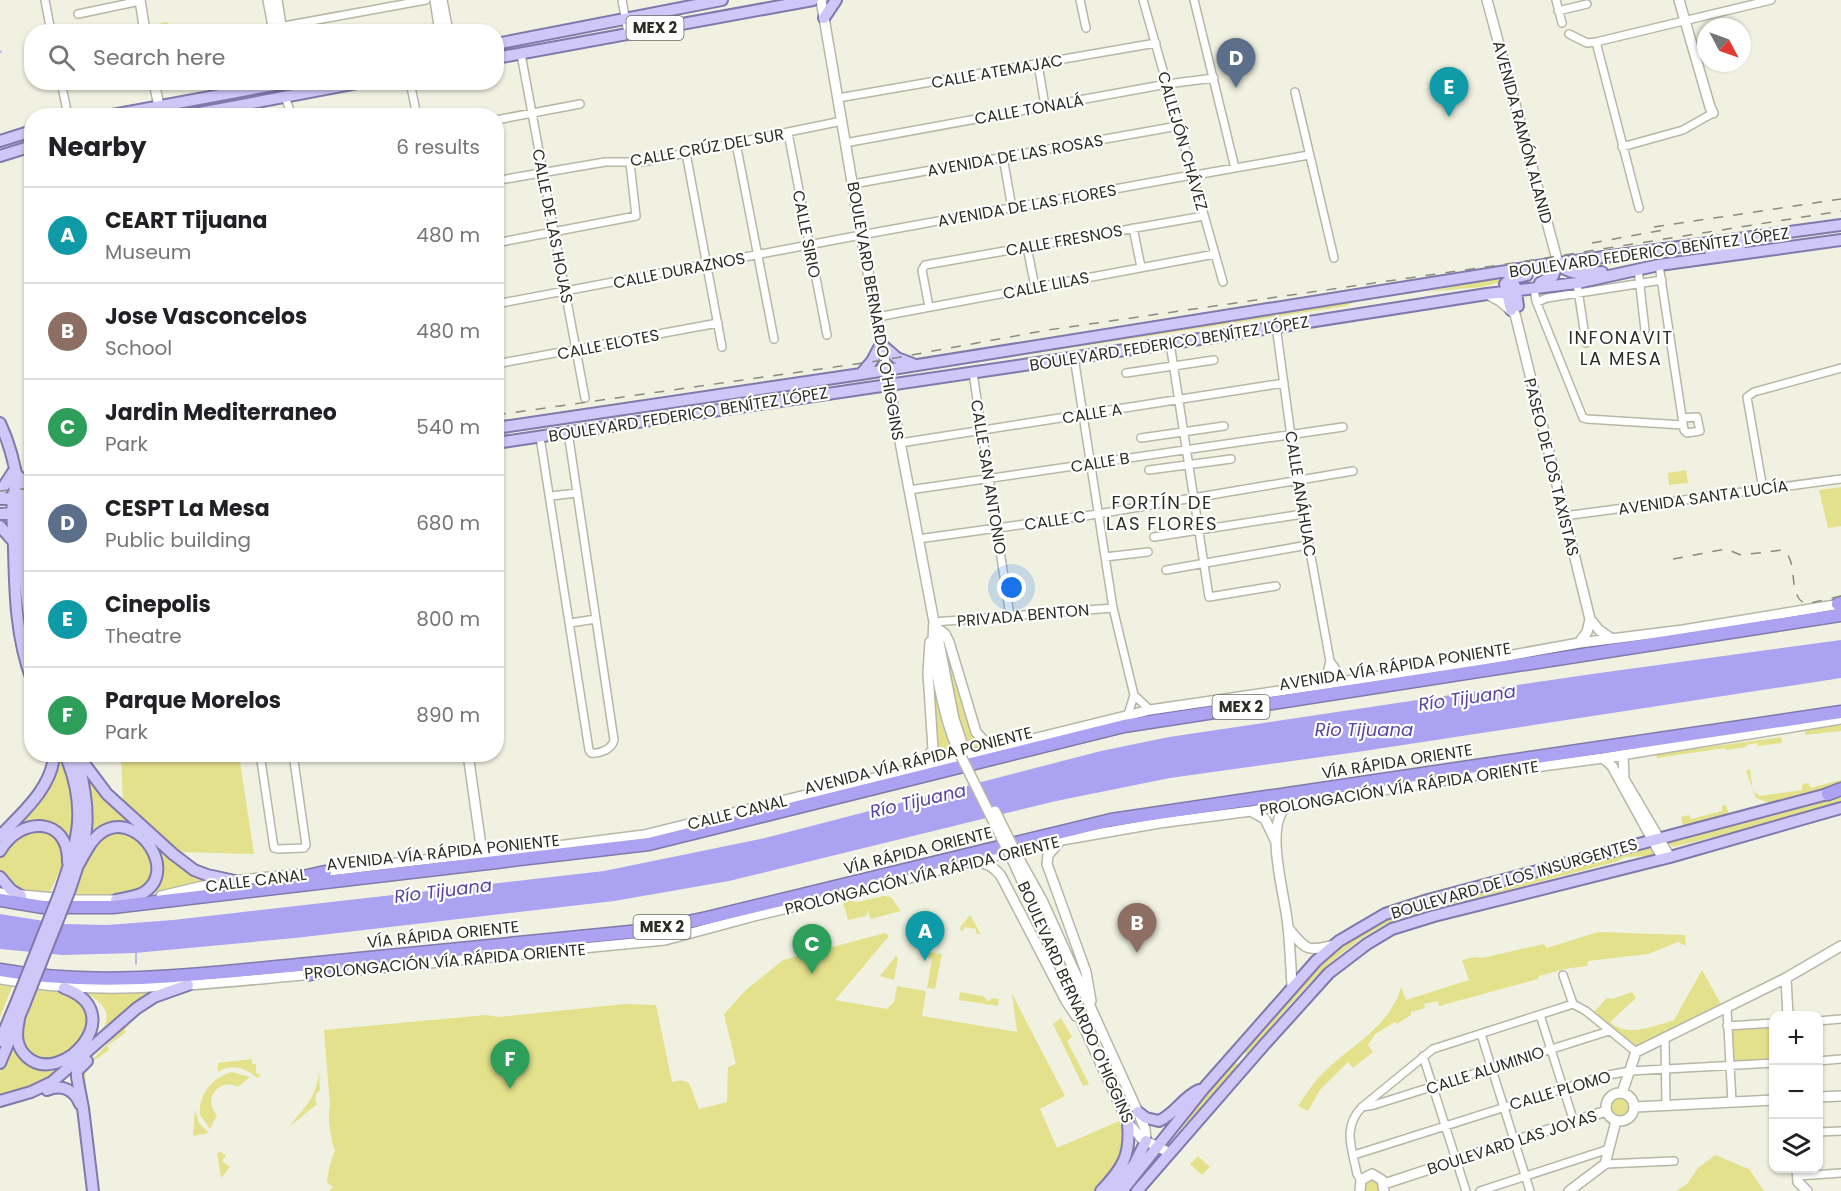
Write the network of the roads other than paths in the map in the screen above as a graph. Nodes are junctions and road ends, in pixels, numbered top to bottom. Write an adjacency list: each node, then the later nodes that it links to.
1 (45, 0): 28 (street)
2 (140, 0): 20 (street); 29 (main road)
3 (268, 0): 30 (main road)
4 (276, 0): 31 (main road)
5 (426, 0): 32 (street)
6 (435, 0): 33 (main road)
7 (442, 0): 34 (main road)
8 (622, 0): 25 (street)
9 (722, 0): 25 (main road, MEX 2)
10 (813, 0): 36 (main road, MEX 2)
11 (821, 0): 24 (main road, BOULEVARD BERNARDO O'HIGGINS)
12 (836, 0): 24 (main road)
13 (1080, 0): 35 (street)
14 (1143, 0): 40 (street, CALLEJÓN CHÁVEZ)
15 (1194, 0): 44 (street)
16 (1487, 0): 103 (main road, AVENIDA RAMÓN ALANID)
17 (1556, 0): 22 (street)
18 (1680, 0): 26 (main road)
19 (1771, 0): 26 (street)
20 (112, 3): 23 (street)
21 (1587, 4): 22 (street)
22 (1558, 11): 27 (street)
23 (78, 14)
24 (824, 18): 53 (main road, BOULEVARD BERNARDO O'HIGGINS)
25 (626, 19): 36 (street); 38 (main road, MEX 2)
26 (1684, 21): 39 (street); 65 (main road)
27 (1562, 23)
28 (50, 24)
29 (144, 24)
30 (276, 24)
31 (278, 24)
32 (304, 24)
33 (440, 24)
34 (446, 24)
35 (1086, 28)
36 (628, 33): 41 (main road, MEX 2)
37 (1569, 34): 39 (street)
38 (504, 42)
39 (1596, 42): 75 (street)
40 (1156, 43): 43 (street, CALLE ATEMAJAC); 45 (street, CALLEJÓN CHÁVEZ)
41 (521, 54): 42 (main road, MEX 2); 66 (street, CALLE DE LAS HOJAS)
42 (504, 57)
43 (1038, 64): 53 (street, CALLE ATEMAJAC); 57 (street)
44 (1214, 78): 45 (street, CALLE TONALÁ); 82 (street)
45 (1167, 84): 57 (street, CALLE TONALÁ); 69 (street, CALLEJÓN CHÁVEZ)
46 (63, 90): 58 (street)
47 (156, 90): 59 (main road)
48 (248, 90): 54 (main road)
49 (288, 90): 55 (main road)
50 (330, 90): 55 (main road)
51 (412, 90): 64 (street)
52 (1295, 92): 79 (street)
53 (838, 98): 68 (main road, BOULEVARD BERNARDO O'HIGGINS)
54 (198, 99): 60 (main road); 61 (street)
55 (290, 100): 62 (main road); 63 (street)
56 (580, 104): 66 (street)
57 (1045, 106): 74 (street, CALLE TONALÁ)
58 (66, 108)
59 (159, 108)
60 (170, 108)
61 (199, 108)
62 (255, 108)
63 (291, 108)
64 (415, 108)
65 (1713, 113): 75 (street)
66 (531, 114): 67 (street); 83 (street, CALLE DE LAS HOJAS)
67 (504, 119)
68 (842, 121): 71 (street, CALLE CRÚZ DEL SUR); 74 (main road, BOULEVARD BERNARDO O'HIGGINS)
69 (1178, 126): 80 (street, AVENIDA DE LAS ROSAS); 85 (street, CALLEJÓN CHÁVEZ)
70 (24, 133): 72 (main road)
71 (788, 133): 73 (street, CALLE CRÚZ DEL SUR); 98 (street, CALLE SIRIO)
72 (0, 140): 78 (street)
73 (736, 143): 77 (street, CALLE CRÚZ DEL SUR); 101 (street)
74 (845, 143): 87 (main road, BOULEVARD BERNARDO O'HIGGINS)
75 (1622, 147): 89 (street)
76 (24, 149): 78 (main road)
77 (686, 153): 81 (street, CALLE CRÚZ DEL SUR); 105 (street)
78 (4, 155)
79 (1309, 155): 82 (street); 102 (street)
80 (1003, 157): 87 (street, AVENIDA DE LAS ROSAS); 88 (street)
81 (630, 162): 83 (street, CALLE CRÚZ DEL SUR); 93 (street)
82 (1235, 168): 84 (street)
83 (543, 172): 86 (street, CALLE CRÚZ DEL SUR); 93 (street, CALLE DE LAS HOJAS)
84 (1202, 174)
85 (1192, 175): 88 (street, AVENIDA DE LAS FLORES); 90 (street, CALLEJÓN CHÁVEZ)
86 (504, 179)
87 (853, 184): 94 (main road, BOULEVARD BERNARDO O'HIGGINS)
88 (1012, 208): 94 (street, AVENIDA DE LAS FLORES)
89 (1639, 208)
90 (1204, 216): 92 (street, CALLE FRESNOS); 100 (street, CALLEJÓN CHÁVEZ)
91 (1841, 225): 95 (main road, BOULEVARD FEDERICO BENÍTEZ LÓPEZ)
92 (1133, 228): 99 (street, CALLE FRESNOS); 106 (street)
93 (554, 232): 97 (street); 118 (street, CALLE DE LAS HOJAS)
94 (861, 235): 98 (street, CALLE DURAZNOS); 126 (main road, BOULEVARD BERNARDO O'HIGGINS)
95 (1743, 238): 103 (main road, BOULEVARD FEDERICO BENÍTEZ LÓPEZ); 104 (main road)
96 (1841, 240): 104 (main road, BOULEVARD FEDERICO BENÍTEZ LÓPEZ)
97 (504, 241)
98 (809, 246): 101 (street, CALLE DURAZNOS); 130 (street, CALLE SIRIO)
99 (1028, 247): 114 (street); 124 (street, CALLE FRESNOS)
100 (1215, 254): 106 (street, CALLE LILAS); 111 (street, CALLEJÓN CHÁVEZ)
101 (759, 256): 105 (street, CALLE DURAZNOS); 131 (street)
102 (1334, 258)
103 (1558, 263): 107 (main road, BOULEVARD FEDERICO BENÍTEZ LÓPEZ); 109 (main road); 117 (main road)
104 (1663, 264): 108 (main road, BOULEVARD FEDERICO BENÍTEZ LÓPEZ); 110 (street)
105 (708, 265): 118 (street, CALLE DURAZNOS); 127 (street)
106 (1141, 267): 114 (street, CALLE LILAS)
107 (1536, 267): 113 (main road, BOULEVARD FEDERICO BENÍTEZ LÓPEZ); 117 (main road)
108 (1638, 269): 109 (main road, BOULEVARD FEDERICO BENÍTEZ LÓPEZ); 112 (street)
109 (1622, 272): 116 (main road, BOULEVARD FEDERICO BENÍTEZ LÓPEZ)
110 (1662, 280): 112 (street); 121 (street)
111 (1223, 282)
112 (1639, 284): 116 (street); 129 (street)
113 (1429, 285): 123 (main road); 140 (main road, BOULEVARD FEDERICO BENÍTEZ LÓPEZ)
114 (1035, 287): 124 (street, CALLE LILAS)
115 (1533, 288): 116 (main road, BOULEVARD FEDERICO BENÍTEZ LÓPEZ); 117 (main road, BOULEVARD FEDERICO BENÍTEZ LÓPEZ); 121 (street); 125 (main road)
116 (1578, 288): 121 (street); 133 (street)
117 (1511, 289): 119 (main road, BOULEVARD FEDERICO BENÍTEZ LÓPEZ); 120 (main road); 125 (main road)
118 (566, 292): 122 (street, CALLE DURAZNOS); 136 (street, CALLE DE LAS HOJAS)
119 (1487, 294): 120 (main road, BOULEVARD FEDERICO BENÍTEZ LÓPEZ); 125 (main road)
120 (1461, 298): 123 (main road, BOULEVARD FEDERICO BENÍTEZ LÓPEZ)
121 (1537, 302)
122 (504, 303)
123 (1427, 305): 128 (main road, BOULEVARD FEDERICO BENÍTEZ LÓPEZ)
124 (929, 307): 126 (street, CALLE LILAS)
125 (1515, 310): 186 (main road, PASEO DE LOS TAXISTAS)
126 (877, 317): 134 (main road, BOULEVARD BERNARDO O'HIGGINS)
127 (718, 323): 135 (street); 136 (street, CALLE ELOTES)
128 (1276, 326): 132 (main road, BOULEVARD FEDERICO BENÍTEZ LÓPEZ); 147 (street, CALLE ANÁHUAC)
129 (1645, 330)
130 (827, 334)
131 (774, 339)
132 (1170, 343): 137 (main road, BOULEVARD FEDERICO BENÍTEZ LÓPEZ); 141 (street)
133 (1586, 343)
134 (881, 344): 140 (main road); 143 (main road, BOULEVARD BERNARDO O'HIGGINS); 146 (main road)
135 (722, 347)
136 (577, 350): 139 (street, CALLE ELOTES); 149 (street, CALLE DE LAS HOJAS)
137 (1074, 357): 144 (main road, BOULEVARD FEDERICO BENÍTEZ LÓPEZ); 151 (street)
138 (1214, 360): 141 (street)
139 (504, 363)
140 (914, 365): 143 (main road, BOULEVARD FEDERICO BENÍTEZ LÓPEZ)
141 (1173, 366): 145 (street); 150 (street)
142 (1841, 368): 175 (street)
143 (886, 370): 146 (main road, BOULEVARD FEDERICO BENÍTEZ LÓPEZ); 148 (main road, BOULEVARD BERNARDO O'HIGGINS)
144 (973, 373): 148 (main road, BOULEVARD FEDERICO BENÍTEZ LÓPEZ); 156 (street, CALLE SAN ANTONIO)
145 (1126, 373)
146 (861, 374): 154 (main road, BOULEVARD FEDERICO BENÍTEZ LÓPEZ)
147 (1284, 382): 150 (street, CALLE A); 159 (street, CALLE ANÁHUAC)
148 (889, 384): 157 (main road, BOULEVARD FEDERICO BENÍTEZ LÓPEZ); 163 (main road, BOULEVARD BERNARDO O'HIGGINS)
149 (585, 398)
150 (1178, 399): 151 (street, CALLE A); 158 (street)
151 (1083, 414): 156 (street, CALLE A); 166 (street)
152 (0, 423): 170 (main road)
153 (1224, 426): 158 (street)
154 (504, 427)
155 (1343, 427): 159 (street, CALLE B)
156 (981, 430): 163 (street, CALLE A); 172 (street, CALLE SAN ANTONIO)
157 (568, 432): 160 (main road, BOULEVARD FEDERICO BENÍTEZ LÓPEZ); 178 (street)
158 (1183, 432): 161 (street); 164 (street)
159 (1290, 433): 164 (street, CALLE B); 173 (street, CALLE ANÁHUAC)
160 (540, 437): 162 (main road, BOULEVARD FEDERICO BENÍTEZ LÓPEZ); 179 (street)
161 (1141, 438)
162 (504, 442)
163 (900, 443): 176 (main road, BOULEVARD BERNARDO O'HIGGINS)
164 (1186, 449): 166 (street, CALLE B); 167 (street)
165 (1231, 459): 167 (street)
166 (1090, 463): 172 (street, CALLE B); 184 (street)
167 (1188, 465): 168 (street); 181 (street)
168 (1149, 471)
169 (1353, 471): 173 (street, CALLE C)
170 (15, 474): 174 (main road); 177 (main road); 180 (main road)
171 (1841, 478): 175 (street, AVENIDA SANTA LUCÍA)
172 (989, 480): 176 (street, CALLE B); 188 (street, CALLE SAN ANTONIO)
173 (1298, 480): 181 (street, CALLE C); 185 (street, CALLE ANÁHUAC)
174 (24, 481)
175 (1763, 489): 186 (street, AVENIDA SANTA LUCÍA)
176 (909, 490): 192 (main road, BOULEVARD BERNARDO O'HIGGINS)
177 (0, 492)
178 (577, 493): 179 (street); 204 (street)
179 (550, 496): 206 (street)
180 (16, 498): 182 (main road)
181 (1194, 499): 184 (street, CALLE C); 189 (street)
182 (22, 512): 183 (main road); 193 (main road)
183 (0, 514)
184 (1098, 514): 188 (street, CALLE C); 196 (street)
185 (1303, 514): 189 (street); 194 (street, CALLE ANÁHUAC)
186 (1564, 516): 205 (main road, PASEO DE LOS TAXISTAS)
187 (0, 526): 193 (main road)
188 (998, 528): 192 (street, CALLE C); 203 (street, CALLE SAN ANTONIO)
189 (1198, 530): 191 (street); 197 (street)
190 (24, 534): 193 (main road)
191 (1154, 537)
192 (918, 539): 208 (main road, BOULEVARD BERNARDO O'HIGGINS)
193 (19, 541): 199 (main road); 212 (main road)
194 (1308, 545): 197 (street); 214 (street, CALLE ANÁHUAC)
195 (1148, 552): 196 (street)
196 (1105, 557): 202 (street)
197 (1203, 564): 198 (street); 200 (street)
198 (1166, 570)
199 (24, 580)
200 (1276, 586)
201 (1840, 606): 207 (highway, AVENIDA VÍA RÁPIDA PONIENTE / MEX 2); 209 (main road, AVENIDA VÍA RÁPIDA PONIENTE)
202 (1113, 608): 203 (street, PRIVADA BENTON); 219 (street)
203 (1010, 616): 208 (street, PRIVADA BENTON)
204 (596, 619): 206 (street); 206 (street)
205 (1590, 619): 210 (main road); 211 (main road)
206 (570, 623)
207 (1767, 626): 209 (highway); 215 (highway, AVENIDA VÍA RÁPIDA PONIENTE / MEX 2)
208 (935, 628): 227 (main road); 237 (main road); 258 (main road, BOULEVARD BERNARDO O'HIGGINS, bridge)
209 (1691, 628): 210 (main road, AVENIDA VÍA RÁPIDA PONIENTE)
210 (1612, 639): 211 (main road, AVENIDA VÍA RÁPIDA PONIENTE)
211 (1579, 643): 213 (main road, AVENIDA VÍA RÁPIDA PONIENTE)
212 (24, 651)
213 (1500, 657): 215 (highway); 216 (main road, CALLE CANAL)
214 (1330, 661): 216 (street, CALLE ANÁHUAC); 217 (street, CALLE ANÁHUAC)
215 (1423, 678): 218 (highway, AVENIDA VÍA RÁPIDA PONIENTE / MEX 2)
216 (1345, 682): 217 (main road, CALLE CANAL)
217 (1324, 685): 220 (main road, CALLE CANAL)
218 (1335, 692): 220 (highway); 252 (highway, AVENIDA VÍA RÁPIDA PONIENTE / MEX 2)
219 (1134, 694): 221 (street); 223 (street)
220 (1220, 699): 221 (main road, CALLE CANAL)
221 (1150, 710): 223 (main road, CALLE CANAL)
222 (1841, 712): 224 (highway, VÍA RÁPIDA ORIENTE / MEX 2)
223 (1128, 715): 227 (main road, CALLE CANAL)
224 (1824, 715): 226 (highway); 239 (highway, VÍA RÁPIDA ORIENTE / MEX 2)
225 (1841, 720): 226 (main road, PROLONGACIÓN VÍA RÁPIDA ORIENTE)
226 (1718, 739): 228 (main road, PROLONGACIÓN VÍA RÁPIDA ORIENTE)
227 (996, 748): 237 (main road, CALLE CANAL)
228 (1623, 754): 229 (main road, PROLONGACIÓN VÍA RÁPIDA ORIENTE); 249 (main road)
229 (1603, 758): 238 (main road, PROLONGACIÓN VÍA RÁPIDA ORIENTE); 249 (main road)
230 (53, 762): 248 (main road)
231 (68, 762): 261 (main road)
232 (79, 762): 260 (main road)
233 (83, 762): 264 (main road)
234 (261, 762): 235 (street)
235 (294, 762)
236 (469, 762): 256 (main road)
237 (920, 768): 246 (main road, CALLE CANAL)
238 (1490, 773): 239 (highway); 243 (main road, PROLONGACIÓN VÍA RÁPIDA ORIENTE)
239 (1400, 778): 240 (highway, VÍA RÁPIDA ORIENTE / MEX 2)
240 (1312, 790): 247 (highway); 272 (highway, VÍA RÁPIDA ORIENTE / MEX 2)
241 (1841, 790): 242 (highway)
242 (1828, 794): 249 (main road, BOULEVARD DE LOS INSURGENTES)
243 (1289, 804): 245 (main road, PROLONGACIÓN VÍA RÁPIDA ORIENTE); 251 (main road)
244 (1841, 808): 257 (main road, BOULEVARD DE LOS INSURGENTES)
245 (1251, 811): 247 (main road, PROLONGACIÓN VÍA RÁPIDA ORIENTE); 251 (main road)
246 (734, 813): 252 (highway); 254 (main road, CALLE CANAL)
247 (1183, 820): 250 (main road, PROLONGACIÓN VÍA RÁPIDA ORIENTE)
248 (0, 836)
249 (1656, 839): 257 (main road); 273 (main road, BOULEVARD DE LOS INSURGENTES)
250 (1062, 840): 259 (main road, PROLONGACIÓN VÍA RÁPIDA ORIENTE); 289 (main road)
251 (1276, 842): 271 (main road)
252 (649, 844): 255 (highway, AVENIDA VÍA RÁPIDA PONIENTE / MEX 2)
253 (0, 851): 261 (main road)
254 (518, 851): 255 (highway); 256 (main road, CALLE CANAL)
255 (588, 852): 264 (highway, AVENIDA VÍA RÁPIDA PONIENTE / MEX 2)
256 (482, 853): 262 (main road, CALLE CANAL)
257 (1666, 858): 310 (main road, BOULEVARD DE LOS INSURGENTES)
258 (1016, 859): 289 (main road, BOULEVARD BERNARDO O'HIGGINS); 294 (main road, BOULEVARD BERNARDO O'HIGGINS)
259 (969, 862): 270 (main road, PROLONGACIÓN VÍA RÁPIDA ORIENTE); 294 (main road)
260 (79, 864): 265 (main road); 269 (main road)
261 (67, 871): 265 (main road)
262 (325, 872): 264 (highway)
263 (0, 877): 267 (main road)
264 (234, 887): 268 (highway, AVENIDA VÍA RÁPIDA PONIENTE / MEX 2); 269 (main road, CALLE CANAL)
265 (64, 892): 290 (main road, bridge)
266 (0, 893): 267 (main road, CALLE CANAL)
267 (21, 896): 269 (main road, CALLE CANAL)
268 (0, 900)
269 (116, 900)
270 (758, 915): 272 (highway); 277 (main road, PROLONGACIÓN VÍA RÁPIDA ORIENTE)
271 (1288, 928): 273 (main road); 282 (main road)
272 (650, 930): 275 (highway, VÍA RÁPIDA ORIENTE / MEX 2)
273 (1333, 945): 282 (main road, BOULEVARD DE LOS INSURGENTES)
274 (1841, 946): 279 (main road)
275 (448, 951): 276 (highway, VÍA RÁPIDA ORIENTE / MEX 2); 277 (highway)
276 (0, 970)
277 (309, 974): 281 (main road, PROLONGACIÓN VÍA RÁPIDA ORIENTE)
278 (1563, 975): 284 (street)
279 (1785, 978): 285 (main road); 286 (main road)
280 (0, 979): 283 (main road, PROLONGACIÓN VÍA RÁPIDA ORIENTE)
281 (188, 985): 283 (main road, PROLONGACIÓN VÍA RÁPIDA ORIENTE); 287 (main road)
282 (1292, 987): 296 (main road, BOULEVARD DE LOS INSURGENTES)
283 (64, 988): 290 (main road)
284 (1573, 1004): 288 (street); 297 (street)
285 (1727, 1008): 295 (street); 300 (main road)
286 (1788, 1011)
287 (130, 1013): 321 (main road); 350 (main road)
288 (1540, 1014): 299 (street); 302 (street)
289 (1093, 1016): 328 (main road, BOULEVARD BERNARDO O'HIGGINS)
290 (14, 1019): 298 (main road); 301 (main road); 307 (main road)
291 (1841, 1019): 292 (street)
292 (1823, 1021)
293 (1769, 1023): 295 (street)
294 (1083, 1025): 331 (main road, BOULEVARD BERNARDO O'HIGGINS)
295 (1727, 1026): 309 (street)
296 (1256, 1029): 310 (main road); 314 (main road, BOULEVARD DE LOS INSURGENTES)
297 (1609, 1031): 302 (street, CALLE ALUMINIO); 303 (street)
298 (0, 1034)
299 (1481, 1034): 304 (street); 311 (street)
300 (1665, 1039): 303 (main road); 312 (street)
301 (0, 1041)
302 (1551, 1049): 311 (street, CALLE ALUMINIO); 316 (street)
303 (1636, 1053): 313 (main road)
304 (1423, 1056): 315 (street); 325 (street)
305 (1841, 1059): 306 (street)
306 (1823, 1060)
307 (0, 1063)
308 (1769, 1063): 309 (street, CALLE PLOMO)
309 (1730, 1065): 312 (street, CALLE PLOMO); 322 (street)
310 (1245, 1066): 339 (main road, BOULEVARD DE LOS INSURGENTES)
311 (1492, 1068): 315 (street, CALLE ALUMINIO); 324 (street)
312 (1666, 1069): 313 (street, CALLE PLOMO); 323 (street)
313 (1630, 1071): 316 (street, CALLE PLOMO); 317 (main road)
314 (1205, 1087): 328 (main road); 337 (main road, BOULEVARD DE LOS INSURGENTES)
315 (1432, 1087): 325 (street, CALLE ALUMINIO); 332 (street)
316 (1563, 1087): 324 (street, CALLE PLOMO); 330 (street)
317 (1622, 1093): 326 (main road); 327 (main road)
318 (1841, 1096): 319 (main road)
319 (1823, 1097)
320 (1769, 1100): 322 (main road)
321 (0, 1101): 349 (main road)
322 (1732, 1102): 323 (main road)
323 (1666, 1105): 326 (main road)
324 (1504, 1106): 332 (street, CALLE PLOMO); 336 (street)
325 (1362, 1107): 340 (street)
326 (1635, 1107): 329 (main road)
327 (1606, 1111): 329 (main road); 330 (main road, BOULEVARD LAS JOYAS)
328 (1138, 1112): 335 (main road, BOULEVARD BERNARDO O'HIGGINS)
329 (1616, 1121): 338 (main road)
330 (1574, 1122): 336 (main road, BOULEVARD LAS JOYAS)
331 (1128, 1123): 335 (main road, BOULEVARD BERNARDO O'HIGGINS); 351 (main road)
332 (1445, 1125): 340 (street, CALLE PLOMO); 341 (street)
333 (1841, 1131): 334 (street)
334 (1823, 1132)
335 (1146, 1141): 337 (main road, BOULEVARD BERNARDO O'HIGGINS); 352 (main road)
336 (1515, 1141): 341 (main road, BOULEVARD LAS JOYAS); 346 (street)
337 (1157, 1148): 339 (main road, BOULEVARD BERNARDO O'HIGGINS); 353 (main road, BOULEVARD DE LOS INSURGENTES)
338 (1609, 1149): 343 (main road); 346 (street)
339 (1170, 1153): 354 (main road, BOULEVARD DE LOS INSURGENTES)
340 (1354, 1155): 347 (street)
341 (1456, 1160): 348 (main road, BOULEVARD LAS JOYAS); 356 (street)
342 (1674, 1161): 343 (street)
343 (1605, 1164): 359 (main road)
344 (1841, 1173): 345 (street)
345 (1798, 1175): 360 (main road)
346 (1526, 1176): 357 (street); 358 (street)
347 (1361, 1180): 348 (main road); 355 (main road)
348 (1384, 1187)
349 (87, 1191)
350 (93, 1191)
351 (1101, 1191)
352 (1110, 1191)
353 (1122, 1191)
354 (1137, 1191)
355 (1360, 1191)
356 (1466, 1191)
357 (1480, 1191)
358 (1530, 1191)
359 (1569, 1191)
360 (1807, 1191)

